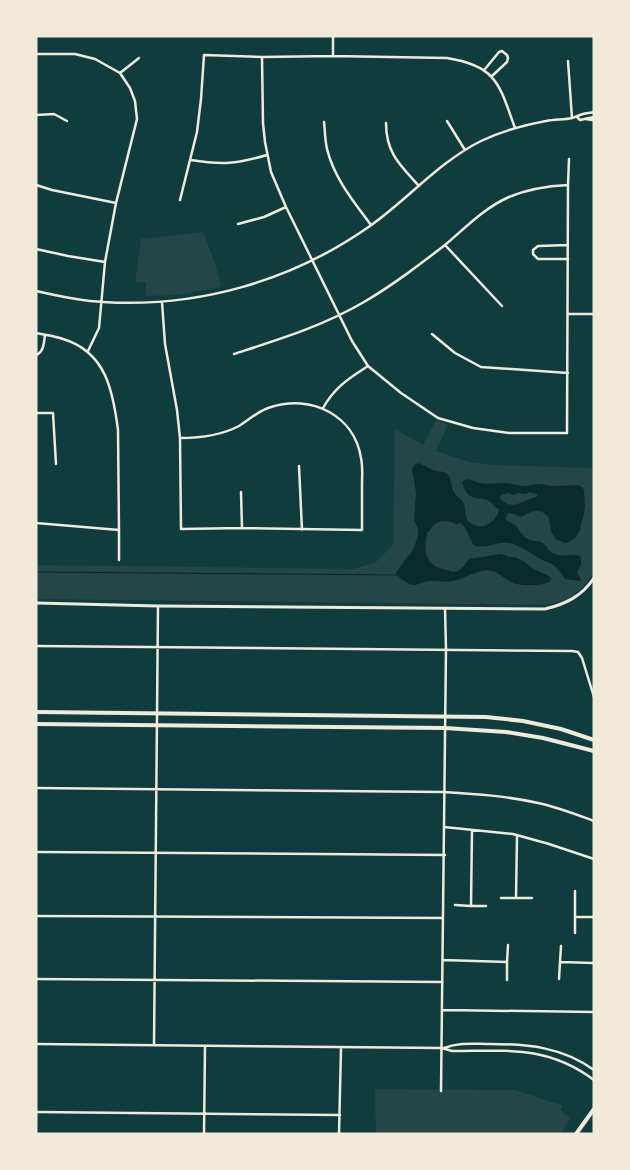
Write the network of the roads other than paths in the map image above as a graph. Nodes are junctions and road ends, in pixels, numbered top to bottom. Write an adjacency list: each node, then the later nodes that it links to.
1 (333, 36): 3 (street)
2 (36, 54): 8 (street)
3 (333, 56): 4 (street); 7 (street)
4 (262, 57): 22 (street); 24 (street)
5 (139, 58): 8 (street)
6 (568, 61): 13 (street)
7 (485, 69): 9 (street); 9 (street)
8 (120, 73): 29 (street)
9 (492, 76): 20 (street)
10 (594, 112): 12 (street)
11 (36, 115): 16 (street)
12 (577, 117): 13 (street); 15 (street)
13 (572, 118): 20 (street)
14 (594, 118): 15 (street)
15 (586, 119)
16 (66, 121)
17 (447, 121): 21 (street)
18 (324, 122): 32 (street)
19 (386, 123): 27 (street)
20 (515, 128): 21 (street)
21 (465, 150): 27 (street)
22 (267, 155): 24 (street); 30 (street)
23 (569, 159): 26 (street)
24 (190, 160): 28 (street)
25 (36, 185): 29 (street)
26 (568, 185): 33 (street); 34 (street)
27 (419, 186): 32 (street)
28 (180, 200)
29 (116, 203): 38 (street)
30 (286, 207): 31 (street); 37 (street)
31 (238, 224)
32 (371, 225): 37 (street)
33 (445, 245): 42 (street); 45 (street)
34 (568, 245): 36 (street); 36 (street)
35 (36, 249): 38 (street)
36 (568, 260): 43 (street)
37 (312, 261): 41 (street); 45 (street)
38 (105, 262): 40 (street)
39 (36, 291): 40 (street)
40 (102, 302): 41 (street); 49 (street)
41 (162, 302): 56 (street)
42 (502, 306)
43 (568, 314): 44 (street); 53 (street)
44 (594, 314)
45 (340, 316): 50 (street); 52 (street)
46 (36, 333): 48 (street)
47 (432, 334): 53 (street)
48 (46, 335): 49 (street); 51 (street)
49 (88, 351): 62 (street)
50 (234, 354)
51 (36, 355)
52 (368, 366): 53 (street); 54 (street)
53 (568, 373)
54 (323, 408): 56 (street); 63 (street)
55 (36, 413): 57 (street)
56 (180, 438): 61 (street)
57 (56, 464)
58 (299, 466): 63 (street)
59 (241, 492): 61 (street)
60 (36, 523): 62 (street)
61 (242, 528): 63 (street)
62 (119, 530): 64 (street)
63 (302, 530)
64 (118, 560)
65 (594, 578): 68 (street)
66 (36, 603): 67 (street)
67 (158, 606): 68 (street); 70 (street)
68 (446, 608): 71 (street)
69 (36, 646): 70 (street)
70 (157, 647): 71 (street); 75 (street)
71 (446, 649): 72 (street); 78 (street)
72 (594, 697)
73 (36, 712): 74 (main road)
74 (82, 712): 75 (main road); 81 (main road)
75 (158, 713): 76 (main road); 80 (street)
76 (246, 714): 77 (main road); 82 (main road)
77 (313, 715): 78 (main road); 83 (main road)
78 (445, 716): 84 (street); 85 (main road)
79 (36, 724): 81 (main road)
80 (158, 724): 81 (main road); 82 (main road); 89 (street)
81 (82, 725)
82 (246, 726): 83 (main road)
83 (313, 727): 84 (main road)
84 (446, 728): 87 (main road); 90 (street)
85 (594, 740)
86 (594, 744): 87 (street)
87 (592, 751)
88 (36, 788): 89 (street)
89 (156, 789): 90 (street); 96 (street)
90 (444, 792): 91 (street); 92 (street)
91 (594, 821)
92 (444, 827): 93 (street); 97 (street)
93 (472, 830): 94 (street); 104 (street)
94 (517, 836): 98 (street); 101 (street)
95 (36, 852): 96 (street)
96 (155, 853): 97 (street); 107 (street)
97 (444, 855): 110 (street)
98 (594, 859)
99 (575, 891): 108 (street)
100 (501, 898): 101 (street)
101 (516, 898): 102 (street)
102 (532, 898)
103 (455, 906): 104 (street)
104 (471, 906): 105 (street)
105 (486, 906)
106 (36, 916): 107 (street)
107 (155, 916): 110 (street); 119 (street)
108 (575, 917): 109 (street); 111 (street)
109 (594, 917)
110 (443, 918): 114 (street)
111 (575, 933)
112 (508, 945): 115 (street)
113 (561, 946): 116 (street)
114 (443, 960): 115 (street); 122 (street)
115 (507, 962): 121 (street)
116 (560, 962): 117 (street); 120 (street)
117 (594, 963)
118 (36, 979): 119 (street)
119 (155, 979): 122 (street); 126 (street)
120 (560, 979)
121 (507, 980)
122 (443, 982): 123 (street)
123 (442, 1010): 124 (street); 129 (street)
124 (594, 1012)
125 (36, 1044): 126 (street)
126 (154, 1045): 127 (street)
127 (205, 1046): 128 (street); 135 (street)
128 (341, 1047): 129 (street); 136 (street)
129 (442, 1048): 130 (street); 131 (street); 132 (street)
130 (594, 1070)
131 (594, 1080)
132 (441, 1091)
133 (594, 1110): 139 (main road)
134 (36, 1112): 135 (street)
135 (204, 1114): 136 (street); 137 (street)
136 (340, 1115): 138 (street)
137 (204, 1134)
138 (339, 1134)
139 (576, 1134)

